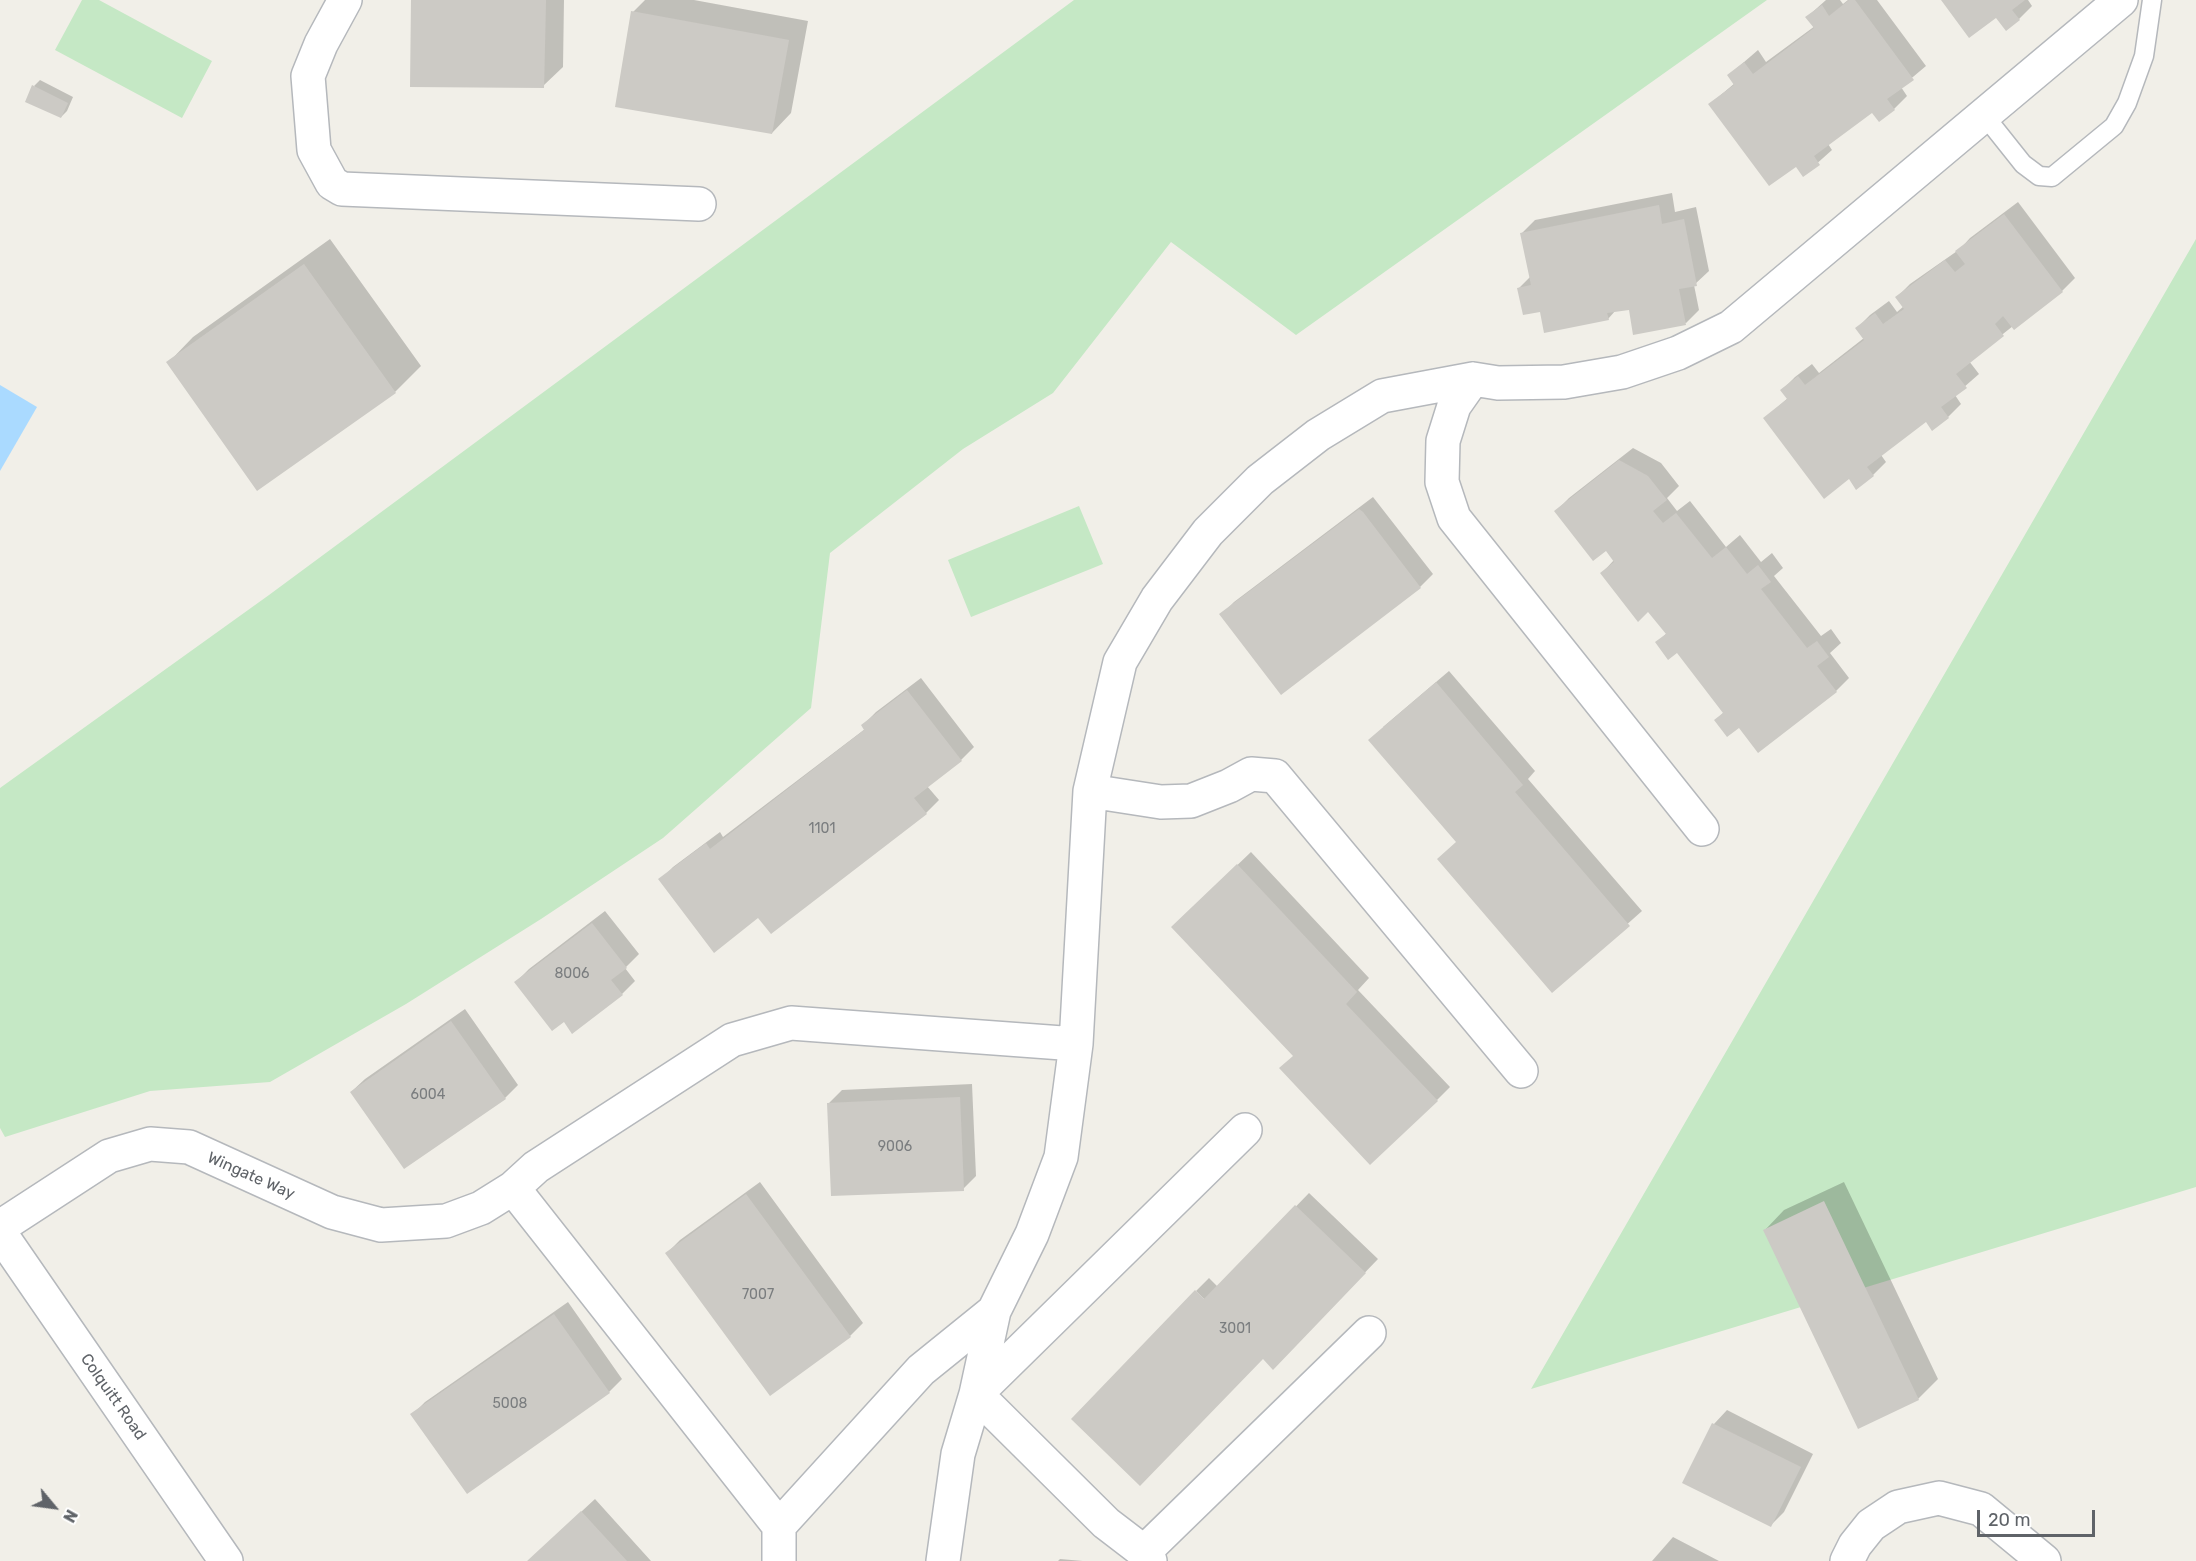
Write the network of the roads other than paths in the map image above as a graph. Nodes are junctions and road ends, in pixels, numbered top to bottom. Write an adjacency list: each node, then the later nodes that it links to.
1 (345, 0): 5 (street)
2 (2121, 0): 4 (street)
3 (2152, 0): 4 (lane)
4 (1984, 115): 6 (street)
5 (699, 204)
6 (1473, 379): 7 (street); 8 (street)
7 (1090, 791): 9 (street); 10 (street)
8 (1702, 829)
9 (1076, 1044): 12 (street, Wingate Way); 15 (street)
10 (1521, 1071)
11 (1245, 1131): 17 (street)
12 (513, 1188): 13 (street, Wingate Way); 18 (street)
13 (0, 1227)
14 (0, 1233): 20 (street, Colquitt Road)
15 (994, 1311): 17 (street); 18 (street)
16 (1369, 1333): 19 (street)
17 (976, 1395): 19 (street); 22 (street)
18 (779, 1526): 21 (street)
19 (1147, 1556)
20 (226, 1561)
21 (780, 1561)
22 (943, 1561)
23 (1846, 1561): 24 (street)
24 (2044, 1561)

